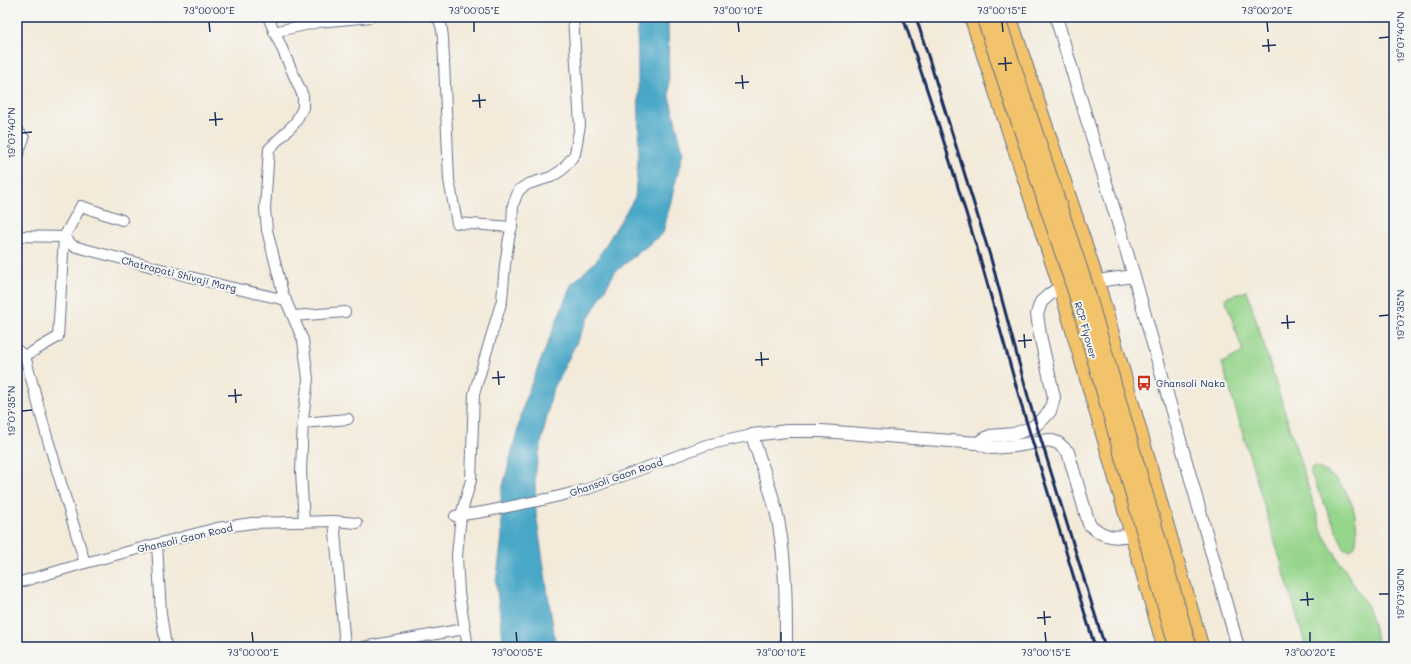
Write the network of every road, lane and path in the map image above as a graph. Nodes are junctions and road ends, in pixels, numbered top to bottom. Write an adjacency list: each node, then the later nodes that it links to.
1 (268, 17): 10 (street)
2 (371, 17): 10 (street)
3 (437, 17): 14 (street)
4 (573, 17): 14 (street)
5 (972, 17): 19 (main road)
6 (984, 17): 44 (main road, RCP Flyover, bridge)
7 (997, 17): 45 (main road, RCP Flyover, bridge)
8 (1009, 17): 18 (main road)
9 (1056, 17): 17 (street)
10 (274, 32): 20 (street)
11 (17, 130): 12 (street)
12 (17, 157)
13 (122, 220): 16 (street)
14 (512, 227): 28 (street)
15 (17, 236): 16 (street)
16 (64, 237): 20 (street, Chatrapati Shivaji Marg); 23 (street)
17 (1134, 276): 18 (street); 47 (street)
18 (1096, 280): 19 (street); 32 (main road)
19 (1060, 287): 27 (street); 33 (main road)
20 (286, 300): 22 (street)
21 (345, 312): 22 (street)
22 (293, 316): 25 (street)
23 (21, 353): 35 (street)
24 (348, 419): 25 (street)
25 (303, 423): 30 (street)
26 (752, 435): 27 (street); 28 (street, Ghansoli Gaon Road); 42 (street)
27 (977, 443): 33 (street)
28 (458, 516): 37 (street)
29 (334, 521): 30 (street, Ghansoli Gaon Road); 31 (street, Ghansoli Gaon Road); 39 (street)
30 (304, 522): 34 (street, Ghansoli Gaon Road)
31 (357, 523)
32 (1166, 526): 33 (street); 46 (main road)
33 (1133, 534): 43 (main road)
34 (157, 544): 35 (street, Ghansoli Gaon Road); 38 (street)
35 (85, 563): 36 (street, Ghansoli Gaon Road)
36 (17, 583)
37 (464, 629): 40 (street); 41 (street)
38 (166, 647)
39 (345, 647)
40 (363, 647)
41 (468, 647)
42 (786, 647)
43 (1165, 647)
44 (1177, 647)
45 (1189, 647)
46 (1201, 647)
47 (1238, 647)

